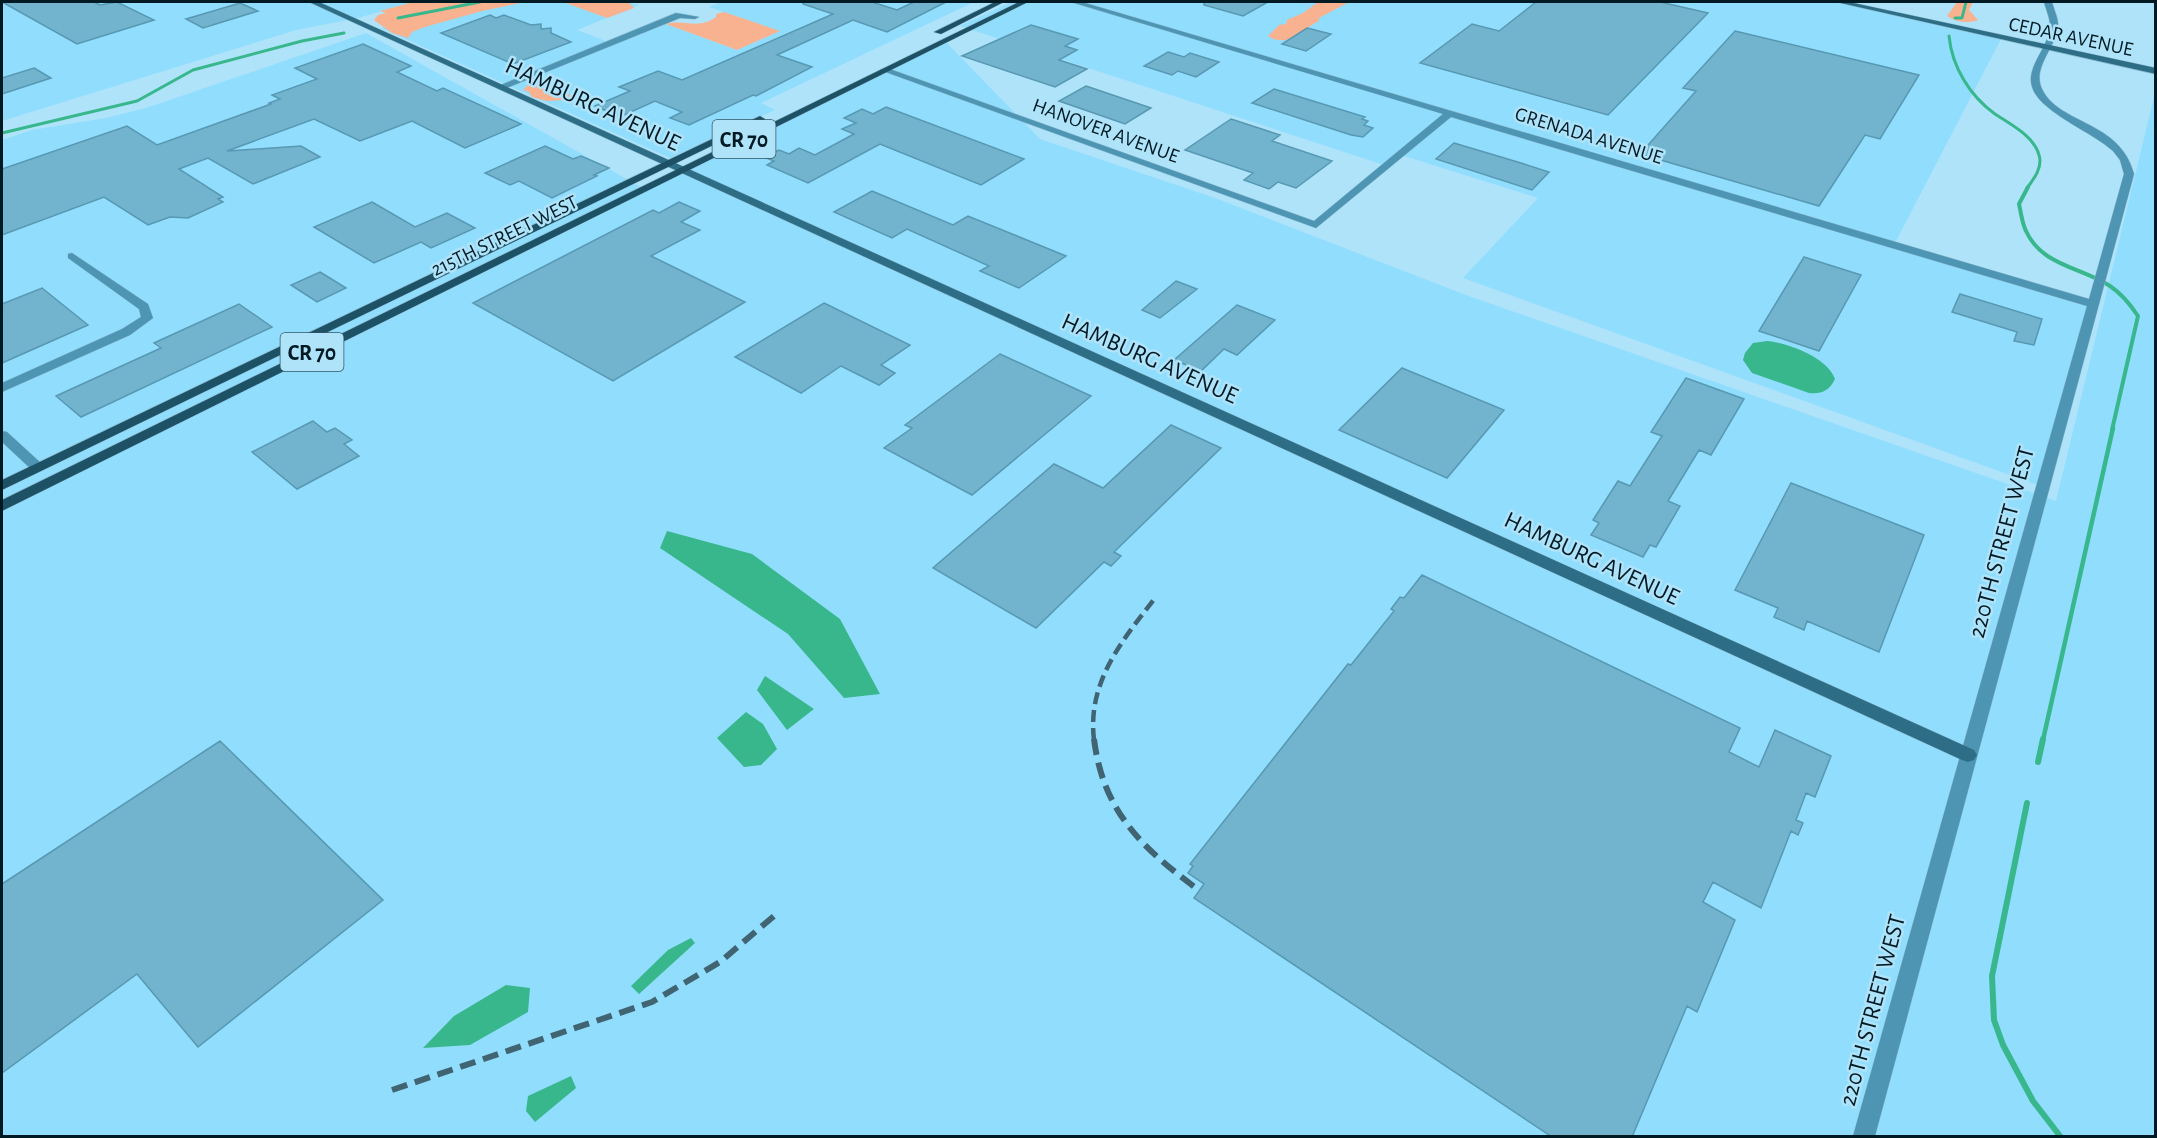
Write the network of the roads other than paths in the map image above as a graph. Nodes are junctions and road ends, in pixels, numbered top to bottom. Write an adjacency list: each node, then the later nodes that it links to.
1 (313, 2): 14 (street, HAMBURG AVENUE)
2 (1000, 2): 10 (main road)
3 (1015, 2): 9 (main road)
4 (1024, 2): 9 (main road, 215TH STREET WEST / CR 70)
5 (1075, 2): 15 (street, GRENADA AVENUE)
6 (1840, 2): 11 (street, CEDAR AVENUE)
7 (2048, 2): 11 (street, 220TH STREET WEST)
8 (695, 17): 14 (street)
9 (961, 33): 12 (main road, 215TH STREET WEST / CR 70)
10 (932, 35)
11 (2047, 47): 13 (street, CEDAR AVENUE); 20 (street, 220TH STREET WEST)
12 (884, 70): 15 (street, HANOVER AVENUE); 18 (main road, 215TH STREET WEST / CR 70)
13 (2156, 71)
14 (501, 87): 17 (street, HAMBURG AVENUE)
15 (1450, 113): 20 (street, GRENADA AVENUE)
16 (770, 114): 17 (main road, 215TH STREET WEST / CR 70)
17 (668, 164): 18 (street, HAMBURG AVENUE); 21 (main road, 215TH STREET WEST / CR 70)
18 (681, 170): 25 (main road, 215TH STREET WEST / CR 70); 29 (street, HAMBURG AVENUE)
19 (72, 256): 22 (street)
20 (2092, 304): 29 (street, 220TH STREET WEST)
21 (211, 383): 24 (main road, 215TH STREET WEST / CR 70); 25 (main road)
22 (2, 388)
23 (2, 435): 24 (street)
24 (37, 467): 26 (main road, 215TH STREET WEST / CR 70); 27 (main road)
25 (51, 482): 28 (main road, 215TH STREET WEST / CR 70)
26 (2, 485)
27 (2, 497)
28 (2, 506)
29 (1968, 755): 30 (street, 220TH STREET WEST)
30 (1864, 1137)

